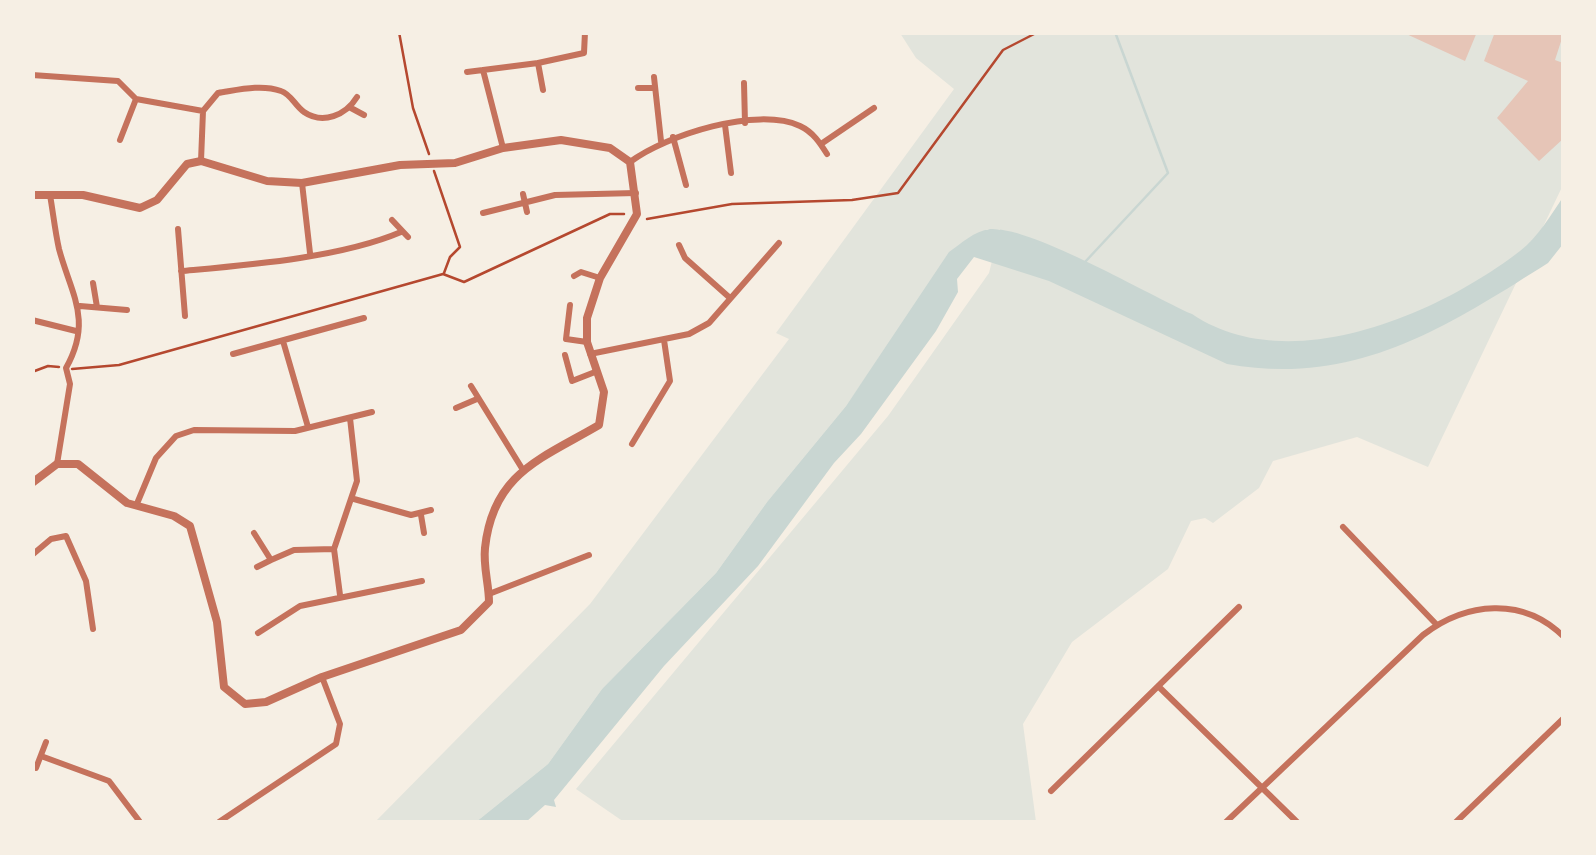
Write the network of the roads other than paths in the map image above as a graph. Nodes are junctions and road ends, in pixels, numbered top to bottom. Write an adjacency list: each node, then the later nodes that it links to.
1 (585, 32): 2 (street)
2 (538, 62): 3 (street); 10 (street)
3 (483, 70): 4 (street); 23 (street)
4 (466, 72)
5 (32, 75): 12 (street)
6 (654, 77): 9 (street)
7 (744, 83): 17 (street)
8 (638, 88): 9 (street)
9 (654, 88): 21 (street)
10 (543, 90)
11 (358, 97): 13 (street)
12 (136, 99): 15 (street); 20 (street)
13 (351, 108): 15 (street); 16 (street)
14 (874, 108): 22 (street)
15 (203, 111): 27 (street)
16 (364, 115)
17 (745, 123): 18 (street); 22 (street)
18 (725, 125): 19 (street); 26 (street)
19 (673, 137): 21 (street); 31 (street)
20 (120, 140)
21 (661, 141): 28 (street)
22 (821, 144): 25 (street)
23 (503, 148): 28 (street); 30 (street)
24 (742, 153): 26 (street)
25 (826, 154)
26 (729, 155): 29 (street)
27 (201, 161): 30 (street); 32 (street)
28 (630, 162): 33 (street)
29 (731, 173)
30 (302, 184): 42 (street)
31 (686, 185)
32 (50, 193): 34 (street); 51 (street)
33 (637, 193): 36 (street); 47 (street)
34 (32, 194)
35 (522, 194): 36 (street)
36 (526, 208): 37 (street)
37 (484, 212)
38 (392, 220): 42 (street)
39 (178, 229): 45 (street)
40 (779, 243): 49 (street)
41 (678, 246): 43 (street)
42 (310, 253): 45 (street)
43 (685, 258): 44 (street); 49 (street)
44 (676, 264)
45 (181, 271): 54 (street)
46 (574, 276): 47 (street)
47 (600, 278): 60 (street)
48 (93, 284): 52 (street)
49 (730, 298): 58 (street)
50 (570, 305): 60 (street)
51 (80, 306): 52 (street); 57 (street)
52 (97, 307): 53 (street)
53 (128, 310)
54 (184, 316)
55 (364, 318): 59 (street)
56 (32, 320): 57 (street)
57 (76, 332): 72 (street)
58 (664, 340): 62 (street); 71 (street)
59 (283, 341): 61 (street); 70 (street)
60 (586, 342): 62 (street)
61 (233, 354)
62 (590, 354): 64 (street)
63 (564, 355): 64 (street)
64 (595, 372): 73 (street)
65 (471, 386): 66 (street)
66 (477, 399): 67 (street); 73 (street)
67 (456, 408)
68 (372, 412): 69 (street)
69 (350, 418): 70 (street); 75 (street)
70 (308, 427): 76 (street)
71 (632, 444)
72 (57, 464): 74 (street); 76 (street)
73 (523, 470): 88 (street)
74 (33, 482)
75 (354, 499): 78 (street); 82 (street)
76 (136, 506): 95 (street)
77 (431, 510): 78 (street)
78 (421, 515): 81 (street)
79 (1343, 527): 91 (street)
80 (254, 533): 85 (street)
81 (424, 534)
82 (334, 549): 85 (street); 89 (street)
83 (32, 555): 92 (street)
84 (589, 555): 88 (street)
85 (271, 560): 86 (street)
86 (258, 567)
87 (422, 581): 89 (street)
88 (489, 594): 95 (street)
89 (340, 595): 93 (street)
90 (1240, 607): 96 (street)
91 (1436, 624): 94 (street); 101 (street)
92 (93, 629)
93 (258, 633)
94 (1564, 637)
95 (322, 677): 104 (street)
96 (1158, 686): 101 (street); 102 (street)
97 (1564, 718): 107 (street)
98 (46, 742): 99 (street)
99 (41, 756): 100 (street); 103 (street)
100 (36, 768)
101 (1262, 788): 105 (street); 106 (street)
102 (1051, 790)
103 (140, 822)
104 (219, 822)
105 (1226, 822)
106 (1297, 822)
107 (1456, 822)

